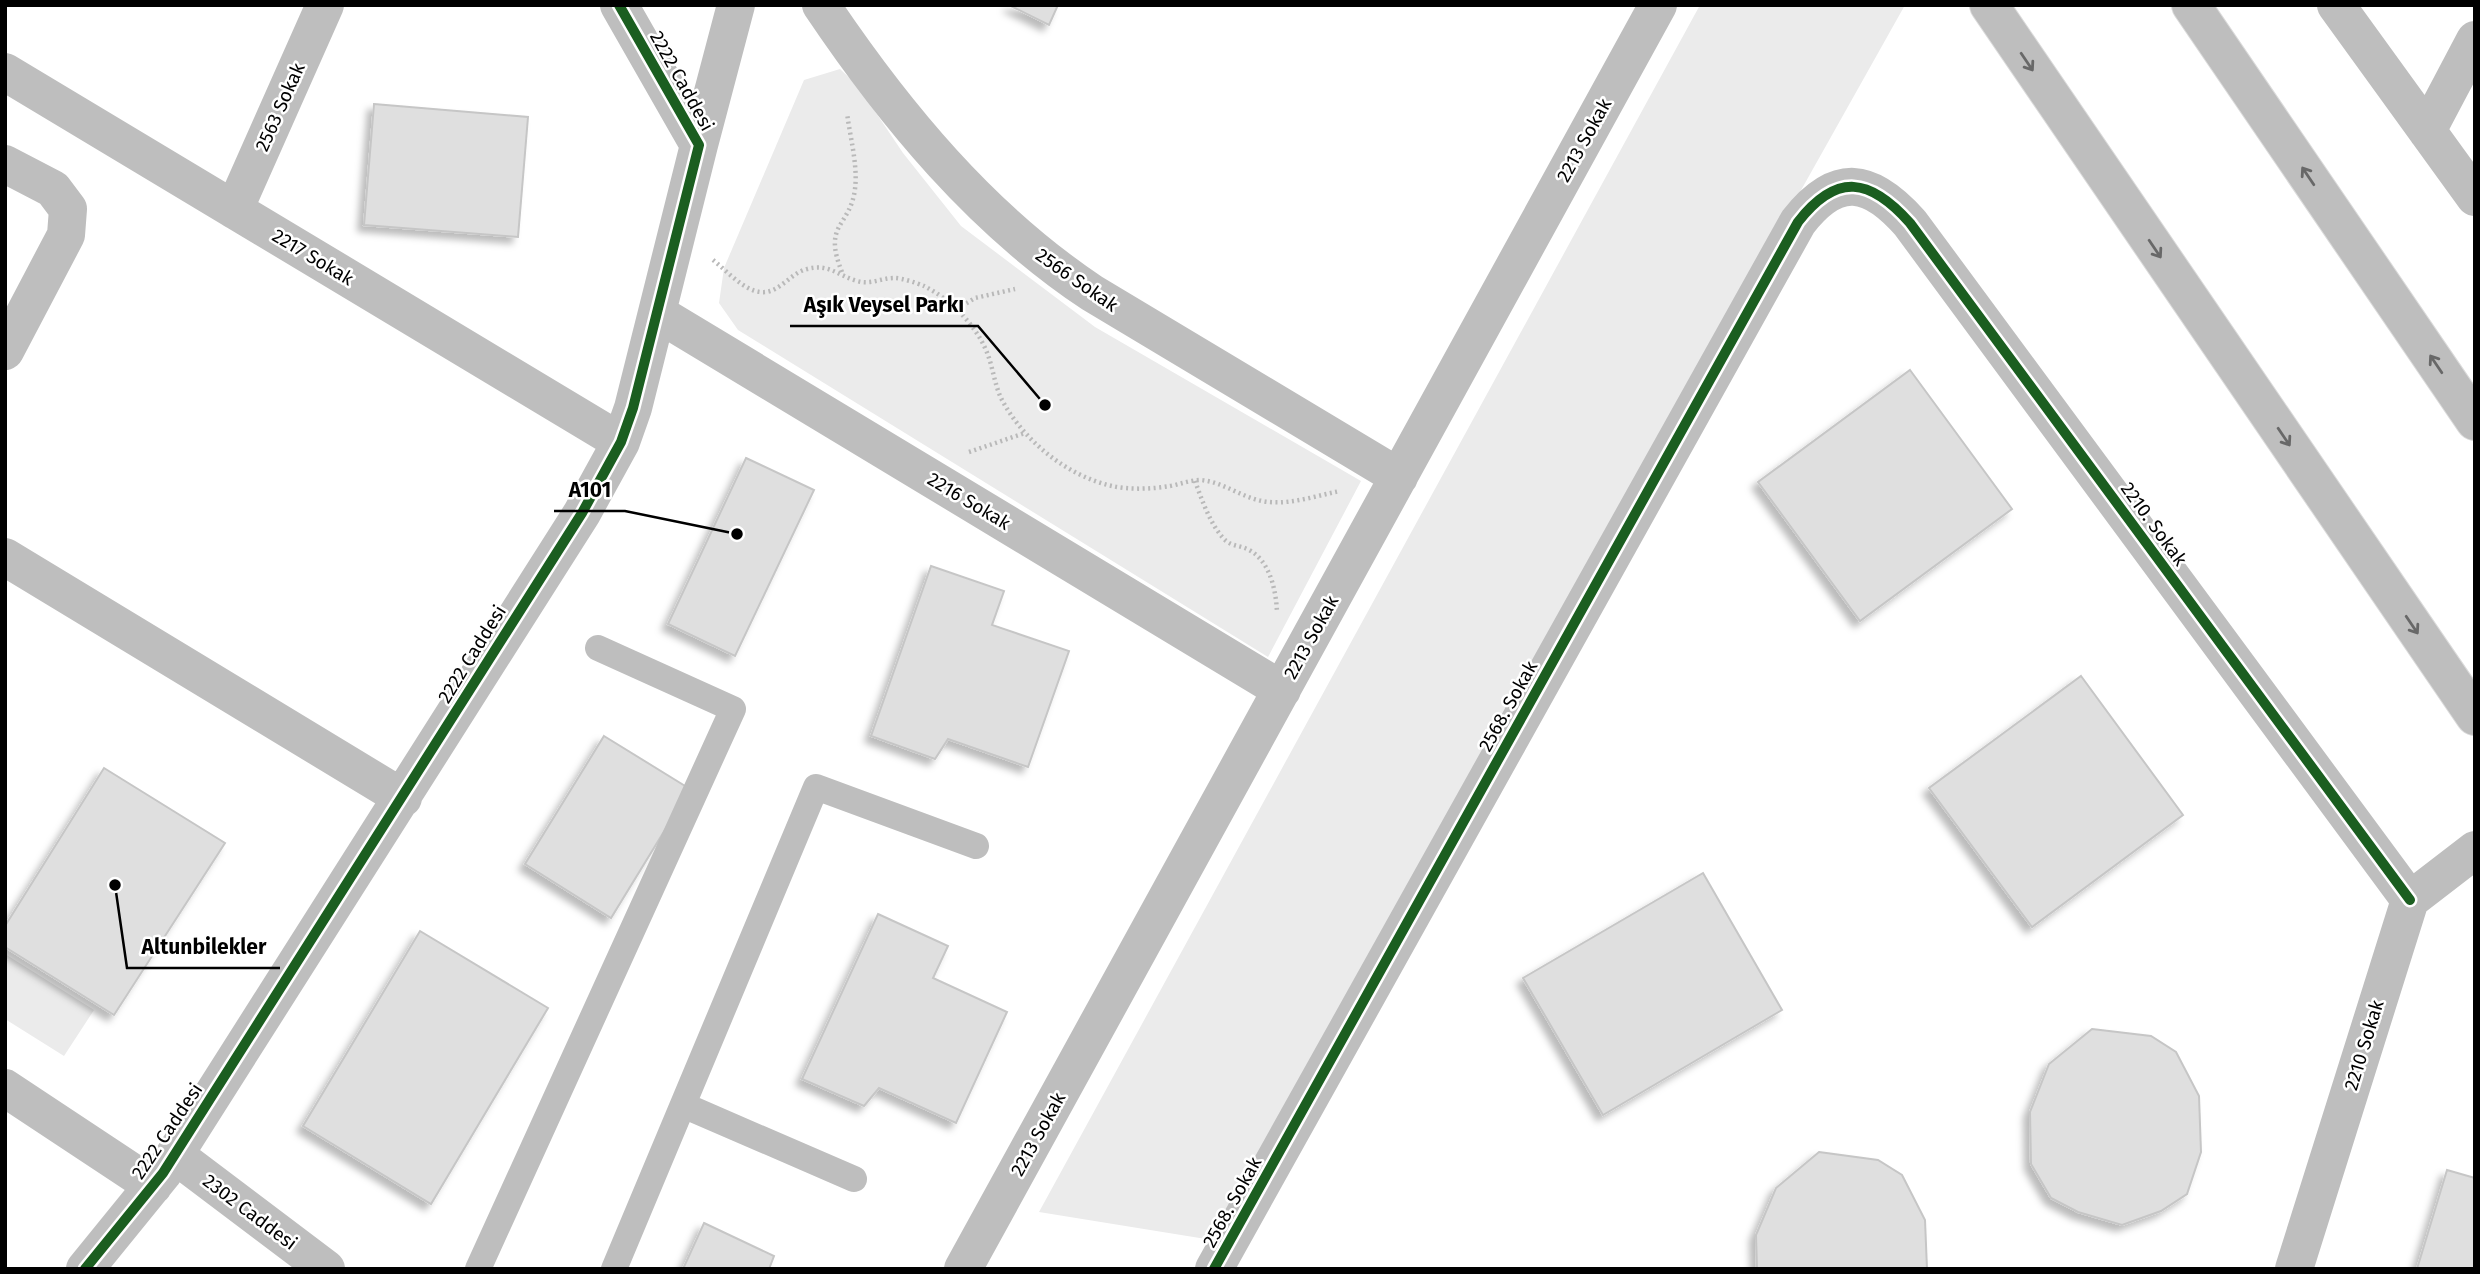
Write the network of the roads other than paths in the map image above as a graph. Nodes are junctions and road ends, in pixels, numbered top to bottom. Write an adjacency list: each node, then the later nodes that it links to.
1 (325, 5): 16 (street, 2563 Sokak)
2 (619, 5): 12 (street, 2222 Caddesi)
3 (736, 5): 12 (street)
4 (821, 5): 21 (street, 2566 Sokak)
5 (1658, 5): 21 (street, 2213 Sokak)
6 (1989, 5): 25 (street, one-way to 25)
7 (2191, 5): 19 (street, one-way to 7)
8 (2336, 5): 11 (street)
9 (2475, 40): 11 (street)
10 (5, 72): 16 (street, 2217 Sokak)
11 (2427, 131): 15 (street)
12 (699, 145): 17 (street, 2222 Caddesi)
13 (5, 163): 18 (street)
14 (1855, 187): 29 (street, 2210. Sokak); 40 (street, 2568. Sokak)
15 (2475, 197)
16 (234, 210): 20 (street, 2217 Sokak)
17 (657, 313): 20 (street, 2222 Caddesi); 24 (street, 2216 Sokak)
18 (5, 351)
19 (2475, 421)
20 (621, 442): 26 (street, 2222 Caddesi)
21 (1399, 477): 24 (street, 2213 Sokak)
22 (5, 557): 26 (street)
23 (598, 648): 38 (lane)
24 (1282, 690): 35 (street, 2213 Sokak)
25 (2475, 716)
26 (403, 798): 32 (street, 2222 Caddesi)
27 (976, 846): 31 (lane)
28 (2475, 850): 29 (street)
29 (2410, 900): 41 (street, 2210 Sokak)
30 (5, 1088): 34 (street)
31 (683, 1105): 33 (lane); 39 (lane)
32 (175, 1155): 34 (street, 2222 Caddesi); 37 (street, 2302 Caddesi)
33 (854, 1179)
34 (153, 1186): 36 (street, 2222 Caddesi)
35 (968, 1268)
36 (86, 1269)
37 (326, 1269)
38 (478, 1269)
39 (614, 1269)
40 (1214, 1269)
41 (2294, 1269)

